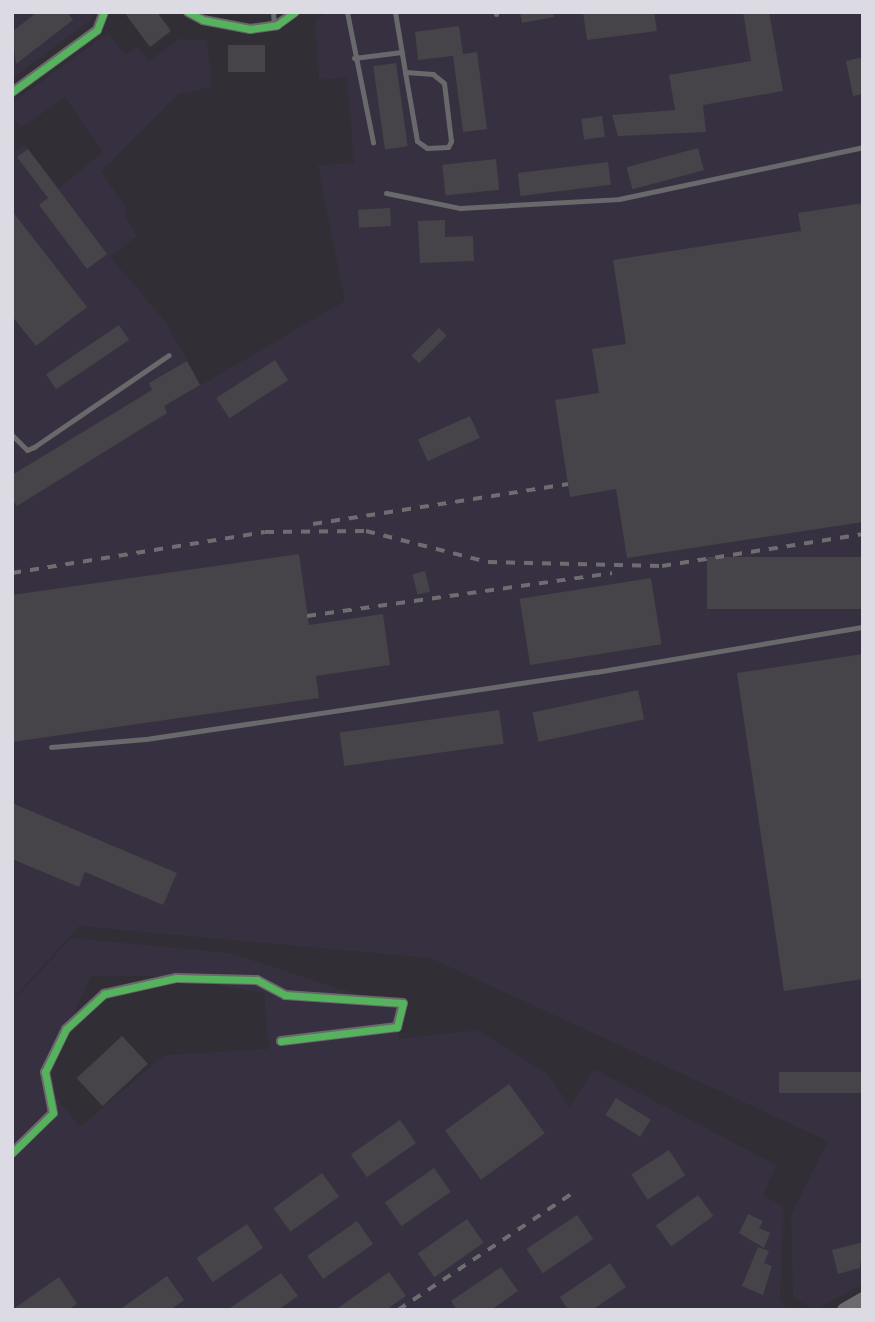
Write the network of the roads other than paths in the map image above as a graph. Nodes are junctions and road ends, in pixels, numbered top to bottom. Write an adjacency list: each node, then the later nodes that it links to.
1 (104, 12): 11 (street)
2 (188, 12): 7 (street)
3 (273, 12): 7 (lane)
4 (295, 12): 7 (street)
5 (347, 12): 9 (lane)
6 (396, 12): 8 (lane)
7 (274, 26)
8 (402, 52): 9 (lane); 10 (lane)
9 (354, 58): 12 (lane)
10 (405, 72): 10 (lane)
11 (12, 92)
12 (373, 142)
13 (863, 147): 14 (lane)
14 (386, 193)
15 (169, 355): 16 (lane)
16 (12, 435)
17 (863, 627): 18 (lane)
18 (51, 747)
19 (281, 1041): 20 (street)
20 (12, 1153)
21 (863, 1299): 22 (main road)
22 (844, 1310)

